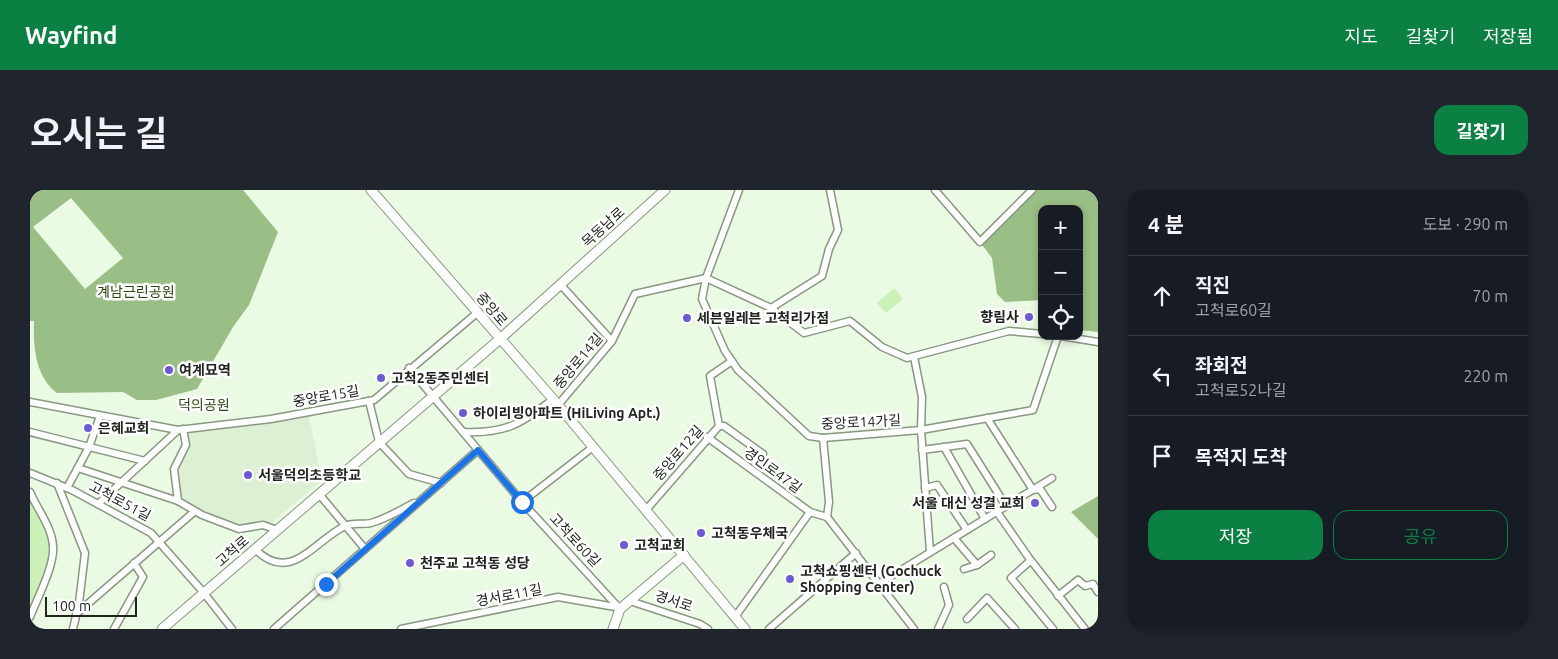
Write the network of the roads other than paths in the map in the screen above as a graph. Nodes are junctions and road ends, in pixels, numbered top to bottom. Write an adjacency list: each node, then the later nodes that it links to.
1 (370, 190): 10 (main road, 중앙로)
2 (665, 190): 8 (main road, 목동남로)
3 (739, 190): 7 (street)
4 (830, 190): 9 (street)
5 (935, 190): 6 (street)
6 (1032, 190)
7 (706, 278): 9 (street); 15 (street, 중앙로14길); 18 (street, 중앙로14가길)
8 (560, 284): 12 (main road, 목동남로); 15 (street)
9 (772, 308): 17 (street)
10 (477, 313): 12 (main road, 중앙로); 19 (street, 중앙로15길)
11 (1038, 334): 17 (street)
12 (500, 340): 20 (main road, 고척로); 23 (main road, 중앙로)
13 (1058, 340): 25 (street, 중앙로14가길)
14 (1083, 340): 16 (street)
15 (612, 341): 23 (street, 중앙로14길)
16 (1098, 342)
17 (914, 357): 28 (street)
18 (732, 361): 26 (street, 중앙로12길); 32 (street, 중앙로14가길)
19 (409, 368): 20 (street); 21 (street, 중앙로15길)
20 (433, 396): 30 (street, 고척로60길); 33 (main road, 고척로)
21 (369, 401): 27 (street, 중앙로15길); 33 (street)
22 (30, 402): 24 (street, 중앙로15길)
23 (556, 402): 30 (street, 중앙로14길); 34 (main road, 중앙로)
24 (100, 416): 27 (street, 중앙로15길); 35 (street)
25 (987, 418): 28 (street, 중앙로14가길); 49 (street)
26 (719, 426): 31 (street, 중앙로12길); 39 (street)
27 (180, 430): 40 (street); 53 (street)
28 (921, 430): 32 (street, 중앙로14가길); 38 (street)
29 (30, 432): 35 (street)
30 (463, 432): 37 (street, 고척로60길)
31 (707, 437): 58 (street, 중앙로12길); 60 (street, 경인로47길)
32 (823, 438): 62 (street)
33 (379, 442): 45 (street); 51 (main road, 고척로)
34 (593, 446): 54 (street); 58 (main road, 중앙로)
35 (89, 447): 40 (street); 41 (street)
36 (944, 447): 38 (street); 56 (street); 63 (street)
37 (478, 450): 45 (street); 54 (street, 고척로60길)
38 (922, 450): 48 (street)
39 (764, 454)
40 (145, 461): 44 (street)
41 (78, 468): 44 (street); 47 (street)
42 (30, 473): 46 (street, 고척로51길)
43 (1052, 478): 49 (street)
44 (123, 481): 53 (street); 55 (street)
45 (441, 483): 52 (street)
46 (57, 484): 47 (street, 고척로51길); 86 (street)
47 (67, 488): 55 (street, 고척로51길)
48 (925, 488): 66 (street); 71 (street)
49 (1033, 490): 56 (street); 57 (street)
50 (30, 492): 87 (street)
51 (319, 494): 64 (street); 65 (main road, 고척로)
52 (421, 500): 64 (street); 70 (street)
53 (178, 501): 59 (street)
54 (522, 502): 85 (street, 고척로60길)
55 (98, 504): 68 (street, 고척로51길)
56 (1006, 506): 61 (street)
57 (1052, 507)
58 (646, 510): 73 (main road, 중앙로)
59 (194, 511): 65 (street); 68 (street)
60 (810, 512): 62 (street, 경인로47길); 88 (street)
61 (996, 512): 63 (street); 75 (street)
62 (827, 516): 72 (street)
63 (985, 519): 66 (street)
64 (346, 525): 69 (street); 70 (street)
65 (277, 530): 69 (main road, 고척로)
66 (967, 530): 67 (street)
67 (954, 538): 71 (street); 77 (street)
68 (159, 542): 76 (street); 82 (street, 고척로51길)
69 (255, 549): 82 (main road, 고척로)
70 (365, 549): 95 (street)
71 (930, 552): 79 (street)
72 (856, 553): 79 (street); 100 (street)
73 (684, 555): 84 (main road, 경서로); 88 (main road, 중앙로)
74 (991, 555): 77 (street)
75 (1030, 561): 83 (street); 103 (street)
76 (134, 563): 86 (street); 92 (street)
77 (977, 565): 78 (street)
78 (964, 569)
79 (880, 583): 101 (street)
80 (944, 587): 90 (street)
81 (1098, 592): 83 (street)
82 (204, 593): 93 (main road, 고척로); 94 (street, 고척로51길)
83 (1058, 596): 104 (street)
84 (630, 601): 85 (main road, 경서로); 98 (street, 경서로)
85 (621, 608): 96 (street, 경서로11길); 97 (main road)
86 (76, 614): 91 (street)
87 (30, 617)
88 (735, 617): 99 (main road, 중앙로)
89 (967, 619): 102 (street)
90 (939, 628)
91 (73, 629)
92 (114, 629)
93 (162, 629)
94 (232, 629)
95 (274, 629)
96 (401, 629)
97 (613, 629)
98 (708, 629)
99 (745, 629)
100 (770, 629)
101 (914, 629)
102 (1016, 629)
103 (1053, 629)
104 (1085, 629)

